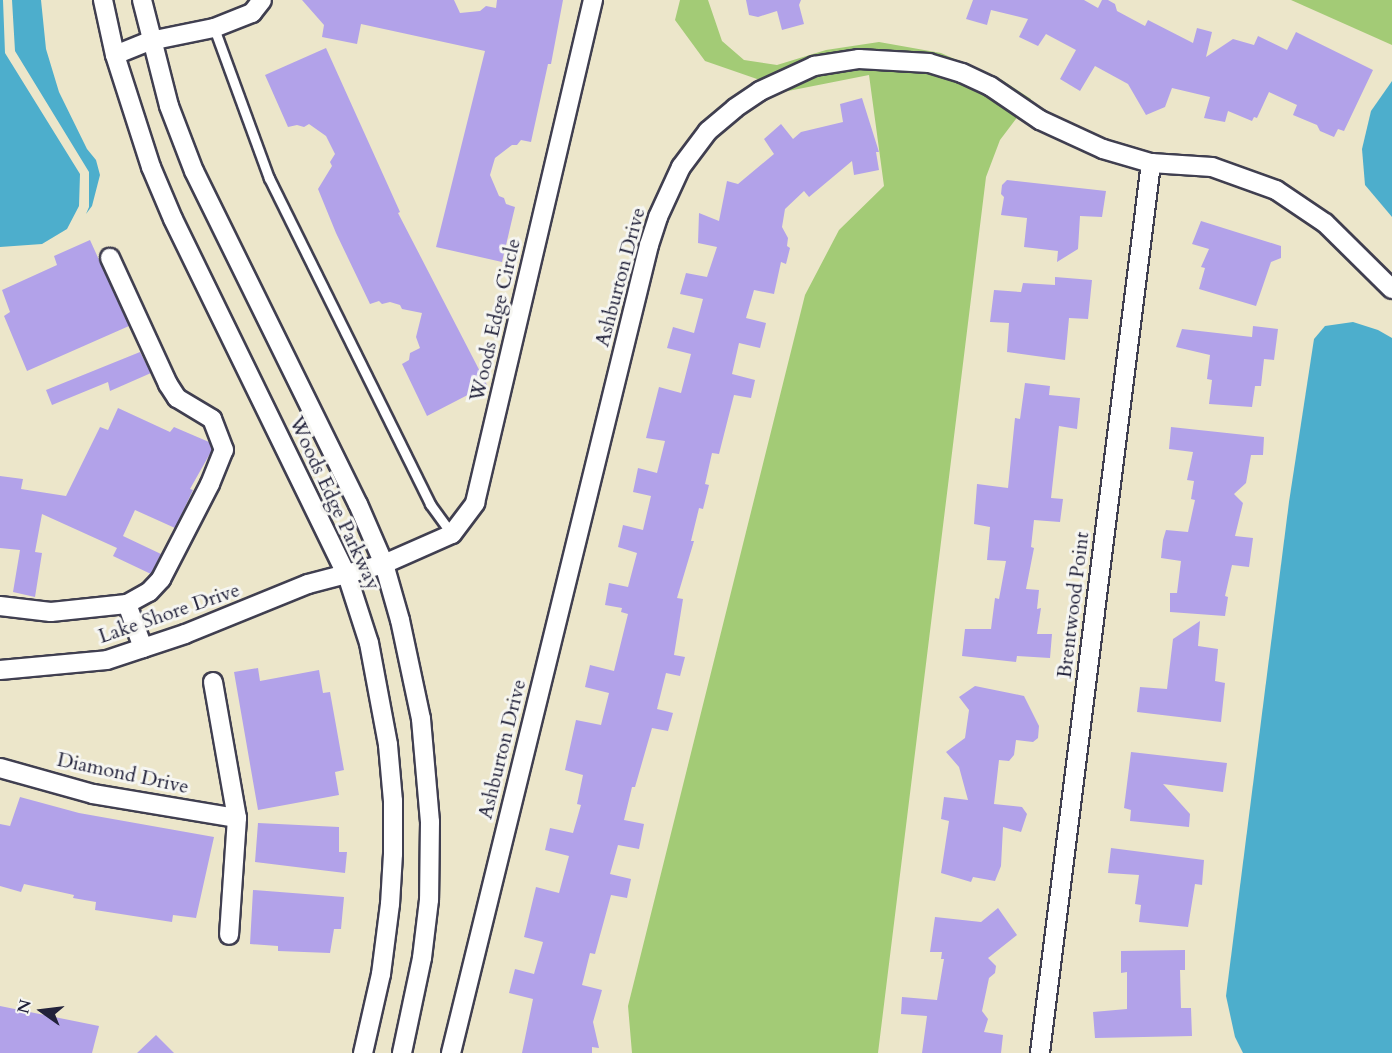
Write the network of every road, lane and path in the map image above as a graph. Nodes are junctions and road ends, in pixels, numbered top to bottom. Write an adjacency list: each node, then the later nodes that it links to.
1 (103, 0): 7 (street, Woods Edge Parkway)
2 (142, 0): 6 (street, Woods Edge Parkway)
3 (261, 0): 5 (street)
4 (592, 0): 11 (street, Woods Edge Circle)
5 (214, 28): 6 (street); 11 (lane)
6 (150, 41): 7 (street); 12 (street, Woods Edge Parkway)
7 (115, 55): 13 (street, Woods Edge Parkway)
8 (1151, 162): 10 (street, Ashburton Drive); 24 (street, Ashburton Drive); 25 (street, Brentwood Point)
9 (110, 258): 14 (street)
10 (1392, 289)
11 (452, 534): 12 (street, Woods Edge Circle)
12 (384, 564): 13 (street, Woods Edge Circle); 23 (street, Woods Edge Parkway)
13 (347, 576): 16 (street, Lake Shore Drive); 22 (street, Woods Edge Parkway)
14 (127, 604): 15 (street); 16 (street)
15 (0, 606)
16 (143, 648): 17 (street, Lake Shore Drive)
17 (0, 670)
18 (213, 682): 20 (street)
19 (0, 768): 20 (street, Diamond Drive)
20 (237, 818): 21 (street)
21 (229, 935)
22 (363, 1053)
23 (402, 1053)
24 (451, 1053)
25 (1040, 1053)

